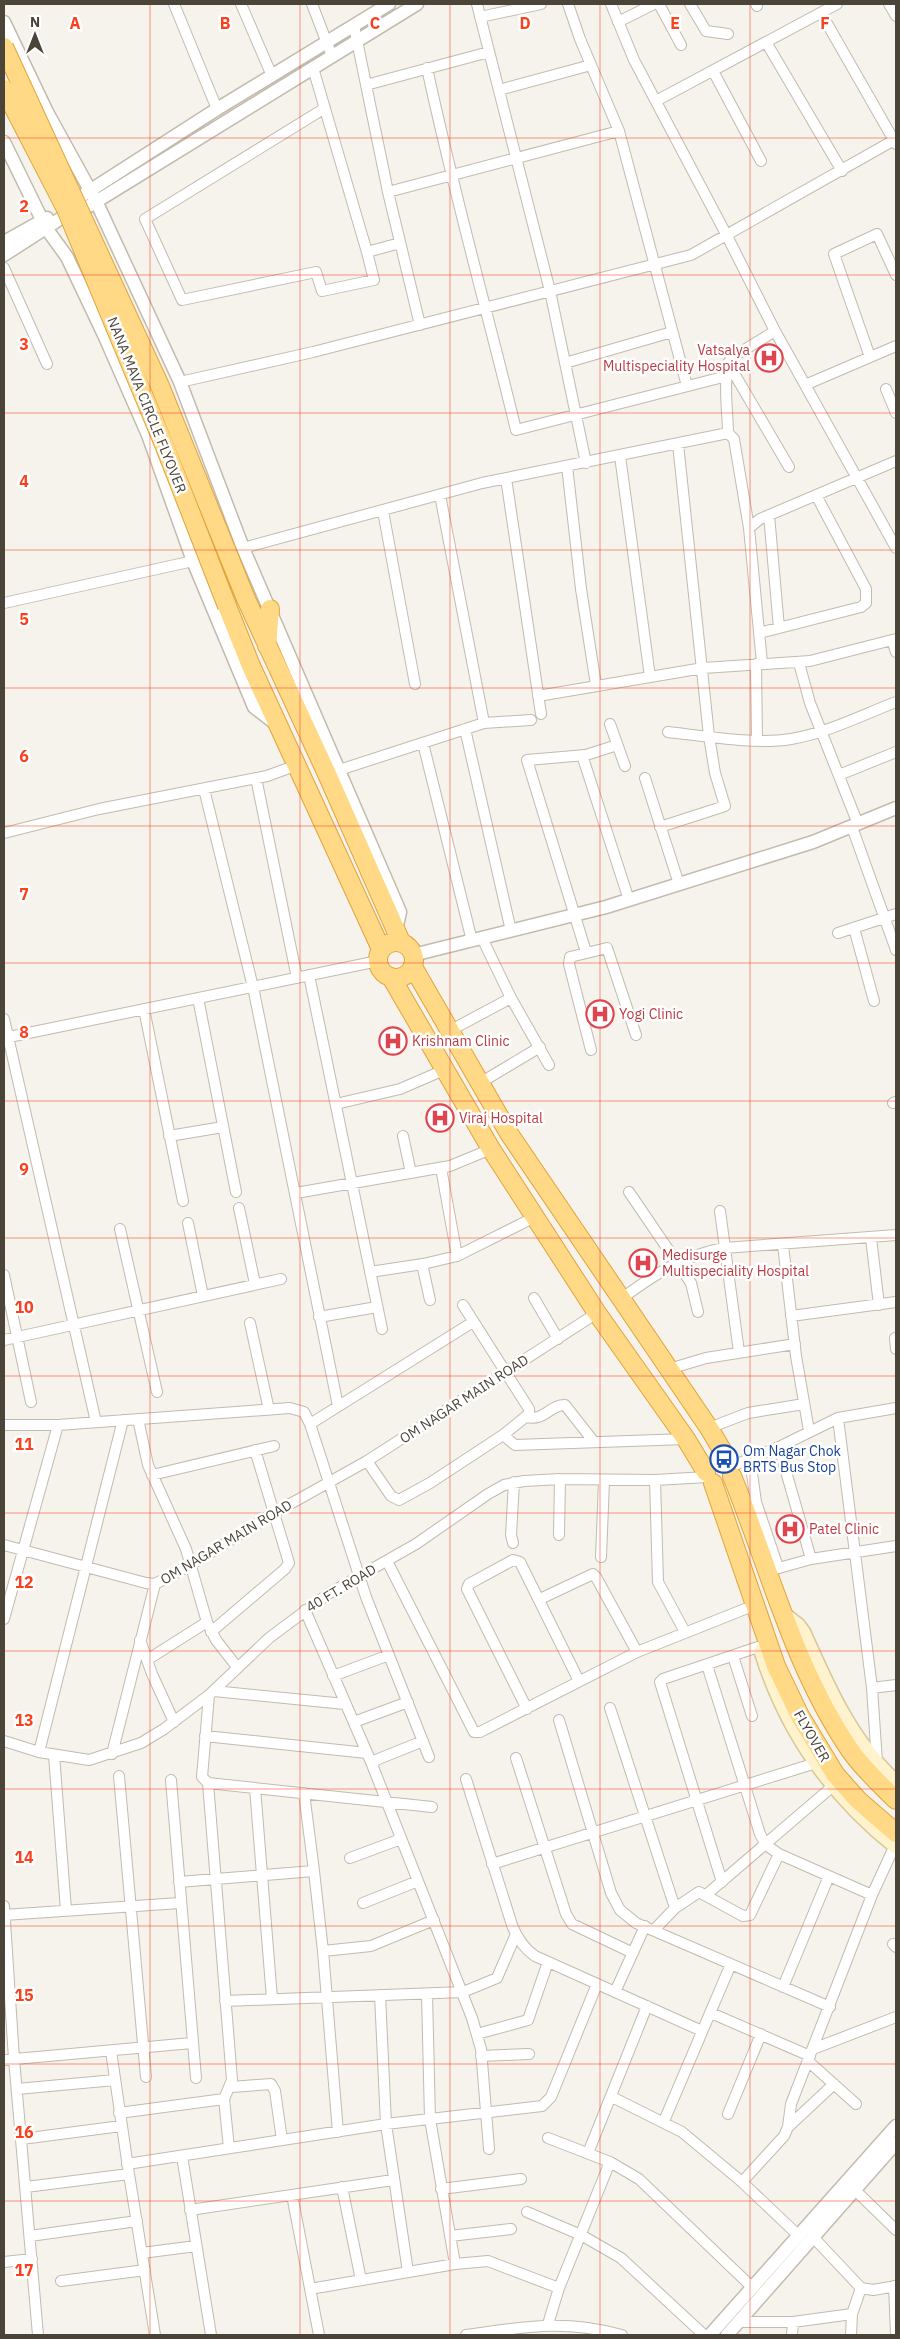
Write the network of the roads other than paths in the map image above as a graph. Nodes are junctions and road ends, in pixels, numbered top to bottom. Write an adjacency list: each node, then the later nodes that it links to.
1 (174, 4): 39 (street)
2 (241, 4): 33 (street)
3 (312, 4): 23 (street)
4 (389, 4): 20 (street)
5 (417, 4): 22 (street)
6 (477, 4): 17 (street)
7 (541, 4): 17 (street)
8 (568, 4): 29 (street)
9 (611, 4): 19 (street)
10 (654, 4): 19 (street)
11 (659, 4): 25 (street)
12 (690, 4): 21 (street)
13 (837, 4): 15 (street)
14 (889, 4): 16 (street)
15 (821, 9): 24 (street); 41 (street)
16 (896, 16)
17 (480, 17): 27 (street)
18 (4, 22): 48 (street)
19 (618, 22): 37 (street)
20 (354, 26): 22 (street); 23 (street)
21 (728, 34)
22 (357, 41): 28 (street); 34 (street)
23 (326, 42): 28 (street); 33 (street)
24 (766, 42): 32 (street); 45 (street)
25 (681, 46)
26 (4, 47): 97 (highway, NANA MAVA CIRCLE FLYOVER, bridge)
27 (489, 52): 31 (street); 36 (street)
28 (332, 56): 30 (street)
29 (591, 65): 36 (street); 40 (street)
30 (313, 68): 38 (street); 48 (street)
31 (427, 68): 34 (street); 46 (street)
32 (713, 70): 37 (street); 44 (street)
33 (272, 76): 39 (street)
34 (366, 84): 47 (street)
35 (4, 89): 111 (highway, NANA MAVA CIRCLE FLYOVER, bridge)
36 (499, 90): 43 (street)
37 (656, 101): 50 (street)
38 (324, 108): 53 (street); 53 (street)
39 (217, 109): 48 (street)
40 (619, 131): 43 (street); 55 (street)
41 (896, 141): 45 (street)
42 (4, 142): 49 (street)
43 (517, 158): 46 (street); 58 (street)
44 (761, 161)
45 (842, 172): 50 (street)
46 (451, 176): 47 (street); 59 (street)
47 (388, 192): 52 (street)
48 (93, 196): 49 (street); 69 (street)
49 (44, 225): 51 (street); 54 (street); 91 (street)
50 (726, 234): 55 (street); 61 (street)
51 (4, 242)
52 (400, 243): 53 (street); 60 (street)
53 (367, 252)
54 (4, 255)
55 (654, 263): 58 (street); 62 (street)
56 (4, 268): 66 (street)
57 (896, 275): 64 (street)
58 (550, 291): 59 (street); 65 (street)
59 (486, 307): 60 (street); 74 (street)
60 (420, 324): 69 (street)
61 (775, 331): 67 (street); 70 (street)
62 (672, 332): 65 (street); 71 (street)
63 (896, 346): 64 (street)
64 (870, 357): 70 (street)
65 (565, 363): 74 (street)
66 (47, 364)
67 (728, 364): 68 (street); 81 (street)
68 (727, 376): 71 (street); 75 (street)
69 (180, 382): 89 (street)
70 (806, 385): 83 (street)
71 (687, 386): 74 (street)
72 (886, 389): 73 (street)
73 (896, 413)
74 (576, 415): 79 (street)
75 (728, 433): 76 (street); 88 (street)
76 (678, 444): 77 (street); 101 (street)
77 (620, 456): 79 (street); 102 (street)
78 (896, 461): 83 (street)
79 (586, 462): 80 (street)
80 (566, 466): 82 (street); 104 (street)
81 (789, 467)
82 (506, 478): 84 (street); 105 (street)
83 (857, 478): 85 (street); 90 (street)
84 (440, 495): 86 (street); 109 (street)
85 (816, 495): 87 (street); 94 (street)
86 (383, 511): 89 (street); 103 (street)
87 (769, 515): 88 (street); 94 (street)
88 (749, 528): 95 (street)
89 (243, 548): 93 (street)
90 (896, 548)
91 (193, 561): 92 (street); 111 (street)
92 (4, 604)
93 (270, 609): 97 (highway); 123 (street)
94 (779, 628): 95 (street)
95 (758, 633): 100 (street)
96 (894, 640): 98 (street); 99 (street)
97 (267, 646): 123 (highway, NANA MAVA CIRCLE FLYOVER)
98 (896, 652)
99 (799, 662): 100 (street); 113 (street)
100 (759, 664): 101 (street); 116 (street)
101 (703, 668): 102 (street); 115 (street)
102 (650, 677): 104 (street)
103 (415, 684)
104 (596, 685): 105 (street)
105 (538, 696): 107 (street)
106 (896, 702): 113 (street)
107 (542, 714)
108 (531, 720): 109 (street)
109 (484, 723): 112 (street)
110 (610, 724): 118 (street)
111 (279, 727): 121 (highway, NANA MAVA CIRCLE FLYOVER)
112 (465, 729): 117 (street); 138 (street)
113 (822, 730): 116 (street); 124 (street)
114 (668, 732): 115 (street)
115 (709, 736): 116 (street); 130 (street)
116 (757, 740)
117 (423, 743): 123 (street); 140 (street)
118 (617, 745): 120 (street); 122 (street)
119 (896, 752): 124 (street)
120 (582, 755): 133 (street); 134 (street)
121 (297, 765): 125 (street); 144 (highway, NANA MAVA CIRCLE FLYOVER)
122 (625, 766)
123 (334, 772): 141 (highway, NANA MAVA CIRCLE FLYOVER)
124 (839, 775): 129 (street)
125 (256, 778): 127 (street); 147 (street)
126 (645, 778): 130 (street)
127 (204, 788): 131 (street); 148 (street)
128 (896, 808): 129 (street)
129 (855, 825): 132 (street); 136 (street)
130 (660, 826): 132 (street)
131 (4, 833)
132 (679, 884): 133 (street)
133 (628, 900): 134 (street)
134 (575, 914): 138 (street); 143 (street)
135 (896, 914): 136 (street)
136 (885, 919): 137 (street); 142 (street)
137 (854, 928): 139 (street); 151 (street)
138 (511, 931): 140 (street)
139 (838, 933)
140 (477, 940): 141 (street); 150 (street)
141 (406, 949): 144 (highway); 146 (highway); 154 (highway, NANA MAVA CIRCLE FLYOVER)
142 (896, 950)
143 (586, 952): 155 (street); 158 (street)
144 (380, 955): 145 (street); 146 (highway, NANA MAVA CIRCLE FLYOVER)
145 (309, 976): 147 (street); 162 (street)
146 (391, 977): 160 (highway, NANA MAVA CIRCLE FLYOVER)
147 (297, 978): 148 (street)
148 (253, 987): 149 (street); 172 (street)
149 (198, 998): 152 (street); 163 (street)
150 (511, 998): 154 (street); 157 (street)
151 (874, 1001)
152 (144, 1009): 156 (street); 164 (street)
153 (4, 1019): 156 (street)
154 (451, 1030): 161 (highway, NANA MAVA CIRCLE FLYOVER)
155 (636, 1035)
156 (6, 1038): 204 (street)
157 (540, 1047): 159 (street); 161 (street)
158 (591, 1050)
159 (549, 1065)
160 (444, 1070): 162 (street); 166 (highway, NANA MAVA CIRCLE FLYOVER)
161 (480, 1083): 192 (highway, FLYOVER)
162 (336, 1104): 169 (street)
163 (223, 1128): 164 (street); 170 (street)
164 (169, 1136): 173 (street)
165 (403, 1136): 168 (street)
166 (491, 1149): 167 (street); 176 (highway, FLYOVER)
167 (442, 1168): 168 (street); 183 (street)
168 (410, 1173): 169 (street)
169 (352, 1182): 172 (street); 186 (street)
170 (236, 1192)
171 (629, 1192): 184 (street)
172 (296, 1193): 202 (street)
173 (183, 1201)
174 (239, 1208): 189 (street)
175 (720, 1211): 182 (street)
176 (535, 1217): 183 (street); 200 (highway, FLYOVER)
177 (188, 1223): 190 (street)
178 (120, 1229): 198 (street)
179 (896, 1235): 180 (street)
180 (871, 1238): 181 (street); 195 (street)
181 (783, 1244): 182 (street); 201 (street)
182 (724, 1248): 184 (street); 211 (street)
183 (458, 1256): 185 (street)
184 (678, 1261): 192 (street); 199 (street)
185 (422, 1264): 186 (street); 193 (street)
186 (370, 1272): 197 (street)
187 (4, 1275): 207 (street)
188 (281, 1279): 189 (street)
189 (255, 1284): 190 (street)
190 (202, 1296): 198 (street)
191 (534, 1298): 208 (street)
192 (621, 1299): 212 (highway, FLYOVER)
193 (430, 1300)
194 (896, 1302): 195 (street)
195 (879, 1305): 201 (street)
196 (463, 1306): 203 (street)
197 (377, 1307): 202 (street); 206 (street)
198 (139, 1310): 204 (street); 214 (street)
199 (698, 1312)
200 (598, 1313): 208 (street, OM NAGAR MAIN ROAD); 231 (highway, FLYOVER)
201 (791, 1316): 210 (street)
202 (319, 1317): 217 (street)
203 (473, 1322): 213 (street); 217 (street)
204 (73, 1323): 207 (street); 224 (street)
205 (250, 1323): 219 (street)
206 (382, 1329)
207 (18, 1336): 209 (street); 215 (street)
208 (558, 1339): 213 (street, OM NAGAR MAIN ROAD)
209 (4, 1340)
210 (795, 1344): 211 (street); 216 (street)
211 (739, 1352): 212 (street)
212 (669, 1369): 228 (highway, FLYOVER)
213 (506, 1373): 220 (street); 237 (street, OM NAGAR MAIN ROAD)
214 (157, 1392)
215 (31, 1402)
216 (804, 1404): 228 (street); 229 (street)
217 (338, 1406): 225 (street)
218 (896, 1408): 221 (street)
219 (269, 1410): 223 (street); 225 (street)
220 (526, 1417): 230 (street); 232 (street)
221 (838, 1418): 229 (street); 252 (street)
222 (123, 1420): 223 (street); 224 (street); 257 (street)
223 (138, 1420): 239 (street)
224 (96, 1422): 227 (street)
225 (310, 1424): 244 (street)
226 (4, 1425): 227 (street)
227 (58, 1425): 251 (street)
228 (709, 1428): 238 (highway, FLYOVER)
229 (809, 1431): 234 (street)
230 (503, 1435): 232 (street); 237 (street)
231 (686, 1438): 232 (street); 240 (highway, FLYOVER)
232 (594, 1442)
233 (274, 1446): 235 (street)
234 (779, 1447): 236 (street); 254 (street)
235 (255, 1450): 239 (street); 246 (street)
236 (750, 1458): 238 (street); 258 (street)
237 (368, 1461): 244 (street, OM NAGAR MAIN ROAD)
238 (731, 1468): 240 (highway); 258 (highway, FLYOVER)
239 (152, 1475): 256 (street)
240 (709, 1477): 242 (street, 40 FT. ROAD); 263 (highway, FLYOVER)
241 (560, 1480): 243 (street, 40 FT. ROAD); 245 (street, 40 FT. ROAD); 247 (street)
242 (655, 1480): 243 (street, 40 FT. ROAD); 267 (street)
243 (604, 1481): 253 (street)
244 (329, 1482): 246 (street, OM NAGAR MAIN ROAD); 259 (street)
245 (514, 1482): 248 (street); 255 (street, 40 FT. ROAD)
246 (274, 1512): 256 (street, OM NAGAR MAIN ROAD); 266 (street)
247 (559, 1535)
248 (513, 1543)
249 (4, 1545): 251 (street, OM NAGAR MAIN ROAD)
250 (896, 1546): 252 (street)
251 (22, 1550): 257 (street, OM NAGAR MAIN ROAD); 265 (street)
252 (854, 1551): 254 (street); 279 (street)
253 (601, 1557)
254 (811, 1559): 258 (street)
255 (387, 1561): 259 (street, 40 FT. ROAD); 284 (street)
256 (192, 1564): 260 (street, OM NAGAR MAIN ROAD); 266 (street)
257 (88, 1566): 260 (street, OM NAGAR MAIN ROAD); 292 (street)
258 (773, 1569): 264 (highway, FLYOVER)
259 (359, 1575): 262 (street, 40 FT. ROAD); 271 (street)
260 (155, 1584): 268 (street)
261 (540, 1599): 270 (street); 277 (street); 284 (street)
262 (305, 1610): 275 (street, 40 FT. ROAD); 276 (street)
263 (757, 1611): 267 (street); 269 (main road); 303 (highway, FLYOVER)
264 (785, 1616): 299 (main road); 309 (highway, FLYOVER)
265 (4, 1620)
266 (209, 1627): 273 (street); 275 (street)
267 (685, 1632): 270 (street)
268 (140, 1640): 273 (street); 293 (street)
269 (761, 1646): 272 (street); 298 (main road)
270 (637, 1652): 277 (street)
271 (388, 1655): 276 (street); 281 (street)
272 (733, 1656): 274 (street); 285 (street)
273 (147, 1660): 287 (street)
274 (707, 1665): 306 (street); 311 (street)
275 (237, 1667): 280 (street, 40 FT. ROAD)
276 (333, 1676): 282 (street)
277 (579, 1681): 284 (street)
278 (896, 1685): 279 (street)
279 (872, 1688): 299 (street)
280 (212, 1693): 282 (street); 287 (street, 40 FT. ROAD); 289 (street)
281 (408, 1702): 288 (street); 291 (street)
282 (345, 1704): 288 (street)
283 (610, 1708): 313 (street)
284 (527, 1709)
285 (752, 1716)
286 (559, 1720): 314 (street)
287 (174, 1722): 293 (street, 40 FT. ROAD)
288 (354, 1722): 295 (street)
289 (206, 1736): 295 (street); 304 (street)
290 (4, 1740): 292 (street, 40 FT. ROAD)
291 (423, 1741): 295 (street); 296 (street)
292 (39, 1752): 294 (street, 40 FT. ROAD)
293 (112, 1754): 294 (street, 40 FT. ROAD)
294 (54, 1755): 335 (street)
295 (369, 1757): 310 (street)
296 (429, 1757)
297 (516, 1758): 318 (street)
298 (816, 1763): 303 (main road); 306 (street)
299 (877, 1764): 305 (main road)
300 (119, 1776): 333 (street)
301 (466, 1779): 321 (street)
302 (171, 1780): 327 (street)
303 (834, 1780): 316 (highway, FLYOVER); 317 (street)
304 (208, 1783): 307 (street); 325 (street)
305 (896, 1783)
306 (746, 1786): 311 (street); 317 (street)
307 (255, 1788): 308 (street); 323 (street)
308 (304, 1793): 310 (street); 322 (street)
309 (896, 1800)
310 (387, 1802): 312 (street); 315 (street)
311 (695, 1802): 313 (street); 328 (street)
312 (432, 1807)
313 (645, 1817): 314 (street); 334 (street)
314 (593, 1833): 318 (street); 338 (street)
315 (401, 1839): 320 (street); 326 (street)
316 (896, 1842): 329 (street)
317 (766, 1845): 319 (street); 328 (street)
318 (544, 1848): 321 (street); 341 (street)
319 (779, 1854): 324 (street); 330 (street)
320 (350, 1858)
321 (492, 1864): 339 (street)
322 (314, 1872): 323 (street); 340 (street)
323 (261, 1875): 325 (street); 351 (street)
324 (829, 1876): 329 (street); 345 (street)
325 (214, 1879): 327 (street); 352 (street)
326 (418, 1881): 331 (street); 337 (street)
327 (179, 1882): 332 (street)
328 (722, 1882): 330 (street)
329 (872, 1895): 354 (street)
330 (706, 1896): 334 (street)
331 (363, 1903)
332 (180, 1904): 333 (street); 360 (street)
333 (130, 1906): 335 (street); 361 (street)
334 (674, 1908): 338 (street)
335 (66, 1910): 336 (street)
336 (4, 1912): 366 (street)
337 (434, 1920): 340 (street); 346 (street)
338 (650, 1928): 341 (street); 343 (street)
339 (516, 1934): 342 (street); 346 (street)
340 (324, 1951): 350 (street)
341 (633, 1953): 347 (street)
342 (548, 1962): 344 (street); 358 (street)
343 (731, 1964): 345 (street); 355 (street)
344 (598, 1984): 347 (street); 377 (street)
345 (783, 1987): 354 (street)
346 (463, 1992): 348 (street); 358 (street)
347 (616, 1992): 353 (street)
348 (427, 1994): 349 (street); 379 (street)
349 (380, 1995): 350 (street); 381 (street)
350 (328, 1997): 351 (street); 384 (street)
351 (272, 1999): 352 (street)
352 (225, 2001): 371 (street)
353 (647, 2006): 357 (street); 373 (street)
354 (830, 2007): 364 (street)
355 (711, 2013): 357 (street); 359 (street)
356 (896, 2017): 364 (street)
357 (702, 2031): 380 (street)
358 (477, 2034): 365 (street)
359 (761, 2034): 364 (street); 378 (street)
360 (192, 2043): 361 (street); 368 (street)
361 (143, 2048): 362 (street); 367 (street)
362 (111, 2051): 366 (street); 369 (street)
363 (529, 2054): 365 (street)
364 (810, 2055): 370 (street); 383 (street)
365 (481, 2056): 377 (street)
366 (9, 2060): 372 (street)
367 (146, 2077)
368 (196, 2078)
369 (115, 2080): 372 (street); 376 (street)
370 (834, 2084): 375 (street); 383 (street)
371 (230, 2087): 374 (street); 388 (street)
372 (17, 2089): 387 (street)
373 (612, 2097): 380 (street); 391 (street)
374 (224, 2099): 376 (street); 389 (street)
375 (856, 2104)
376 (119, 2113): 382 (street)
377 (486, 2113): 379 (street); 390 (street)
378 (728, 2114)
379 (430, 2119): 381 (street); 400 (street)
380 (664, 2121): 397 (street)
381 (386, 2124): 384 (street); 396 (street)
382 (122, 2126): 387 (street); 394 (street)
383 (788, 2127): 397 (street)
384 (338, 2132): 388 (street)
385 (895, 2135): 401 (street); 411 (street)
386 (548, 2138): 391 (street)
387 (22, 2139): 398 (street)
388 (282, 2140): 389 (street)
389 (229, 2148): 392 (street)
390 (489, 2148)
391 (588, 2153): 393 (street)
392 (182, 2156): 394 (street); 403 (street)
393 (610, 2162): 408 (street); 423 (street)
394 (128, 2169): 398 (street); 405 (street)
395 (521, 2179): 400 (street)
396 (393, 2180): 399 (street); 419 (street)
397 (742, 2182): 411 (street)
398 (26, 2187): 409 (street)
399 (342, 2187): 402 (street); 420 (street)
400 (442, 2189): 410 (street)
401 (856, 2191): 407 (street); 412 (street)
402 (292, 2195): 403 (street); 424 (street)
403 (190, 2210): 413 (street)
404 (527, 2212): 408 (street)
405 (137, 2221): 409 (street); 414 (street)
406 (511, 2228): 410 (street)
407 (896, 2230)
408 (581, 2234): 425 (street); 438 (street)
409 (30, 2236): 415 (street)
410 (450, 2236): 417 (street)
411 (799, 2236): 423 (street)
412 (814, 2238): 426 (street); 428 (street)
413 (196, 2246): 414 (street); 434 (street)
414 (142, 2253): 418 (street)
415 (32, 2259): 416 (street); 432 (street)
416 (4, 2262)
417 (455, 2264): 419 (street); 425 (street)
418 (145, 2270): 421 (street); 433 (street)
419 (408, 2272): 420 (street)
420 (361, 2280): 424 (street)
421 (61, 2281)
422 (895, 2286): 426 (street); 443 (street)
423 (752, 2287): 439 (street)
424 (310, 2288): 435 (street)
425 (559, 2288): 430 (street)
426 (861, 2288): 427 (street)
427 (852, 2314): 429 (street); 442 (street)
428 (738, 2322): 429 (street); 440 (street)
429 (793, 2322): 441 (street)
430 (548, 2324): 431 (street); 437 (street)
431 (522, 2331): 436 (street)
432 (38, 2335)
433 (156, 2335)
434 (211, 2335)
435 (319, 2335)
436 (466, 2335)
437 (622, 2335)
438 (704, 2335)
439 (710, 2335)
440 (727, 2335)
441 (792, 2335)
442 (851, 2335)
443 (896, 2335)

